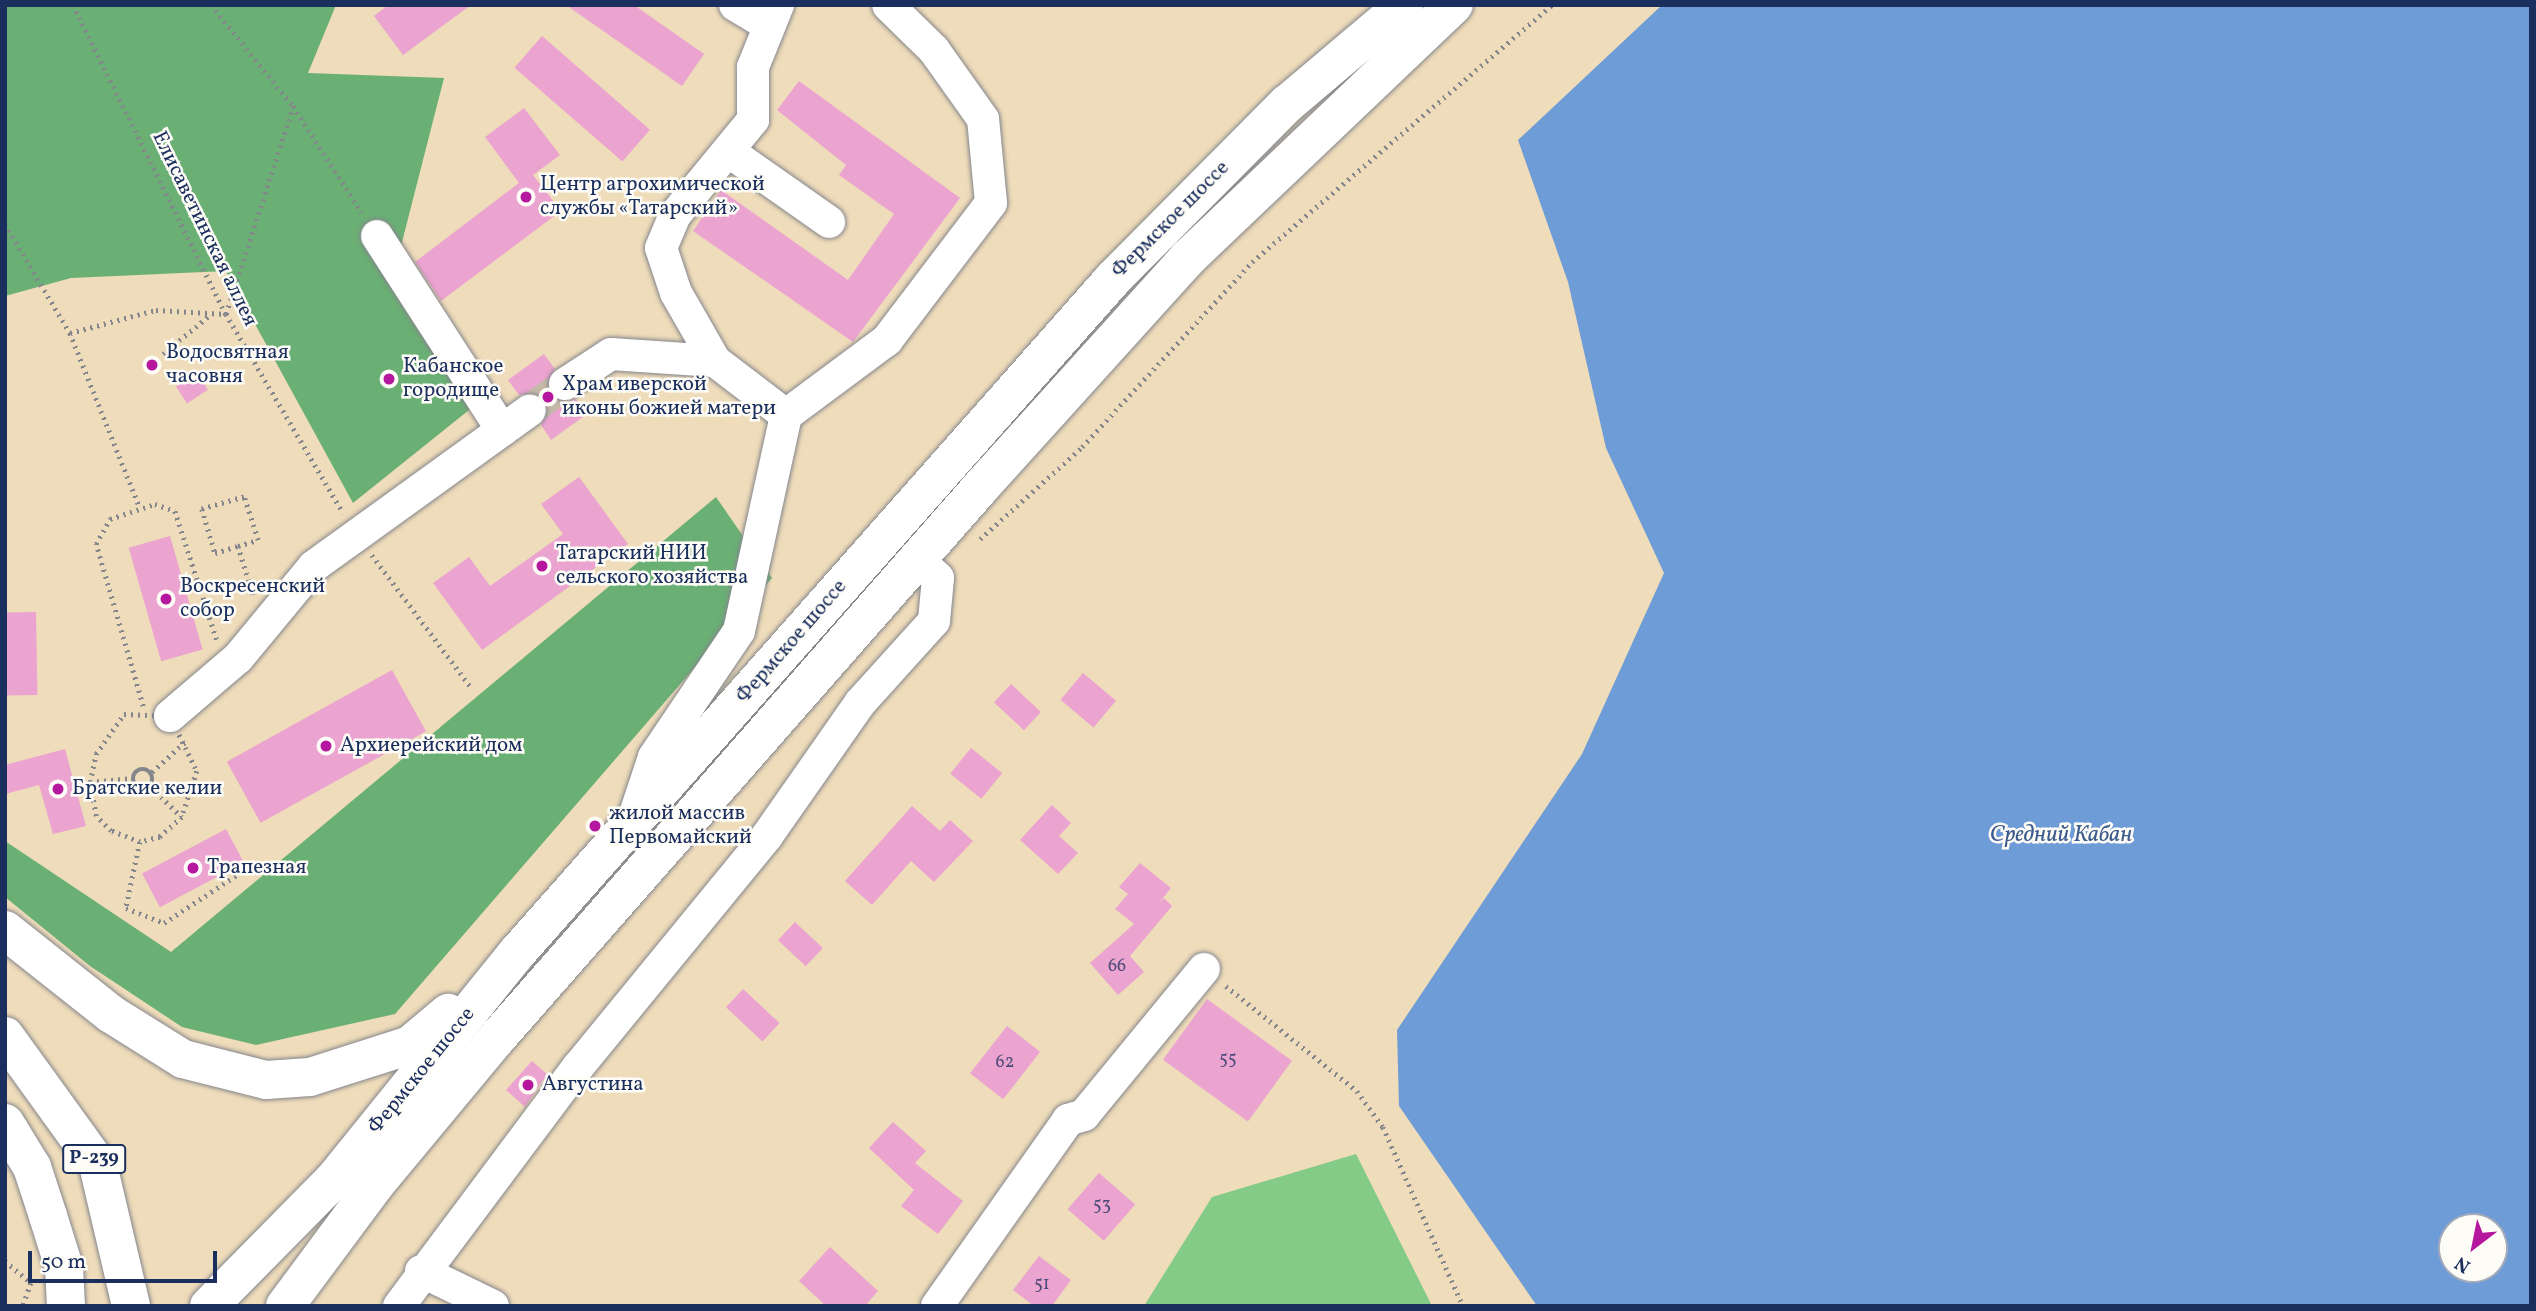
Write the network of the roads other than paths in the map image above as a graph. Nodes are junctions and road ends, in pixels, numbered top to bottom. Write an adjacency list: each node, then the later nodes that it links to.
1 (735, 5): 5 (street)
2 (888, 5): 12 (street)
3 (1404, 5): 16 (main road, Фермское шоссе)
4 (1454, 5): 14 (main road, Фермское шоссе)
5 (773, 15): 6 (street)
6 (731, 153): 7 (street); 9 (street)
7 (829, 222)
8 (377, 236): 13 (street)
9 (715, 361): 10 (street); 12 (street)
10 (565, 384)
11 (530, 410): 13 (street)
12 (786, 415): 16 (street)
13 (502, 430): 15 (street)
14 (928, 568): 22 (street); 26 (main road, Фермское шоссе)
15 (167, 723)
16 (632, 825): 18 (main road, Фермское шоссе)
17 (5, 930): 18 (main road)
18 (516, 954): 25 (main road, Фермское шоссе)
19 (1204, 969): 29 (street)
20 (5, 1036): 24 (main road, Р-239)
21 (5, 1123): 23 (main road, Р-239)
22 (421, 1272): 27 (street); 28 (street)
23 (66, 1306)
24 (131, 1306)
25 (209, 1306)
26 (285, 1306)
27 (399, 1306)
28 (493, 1306)
29 (937, 1306)

